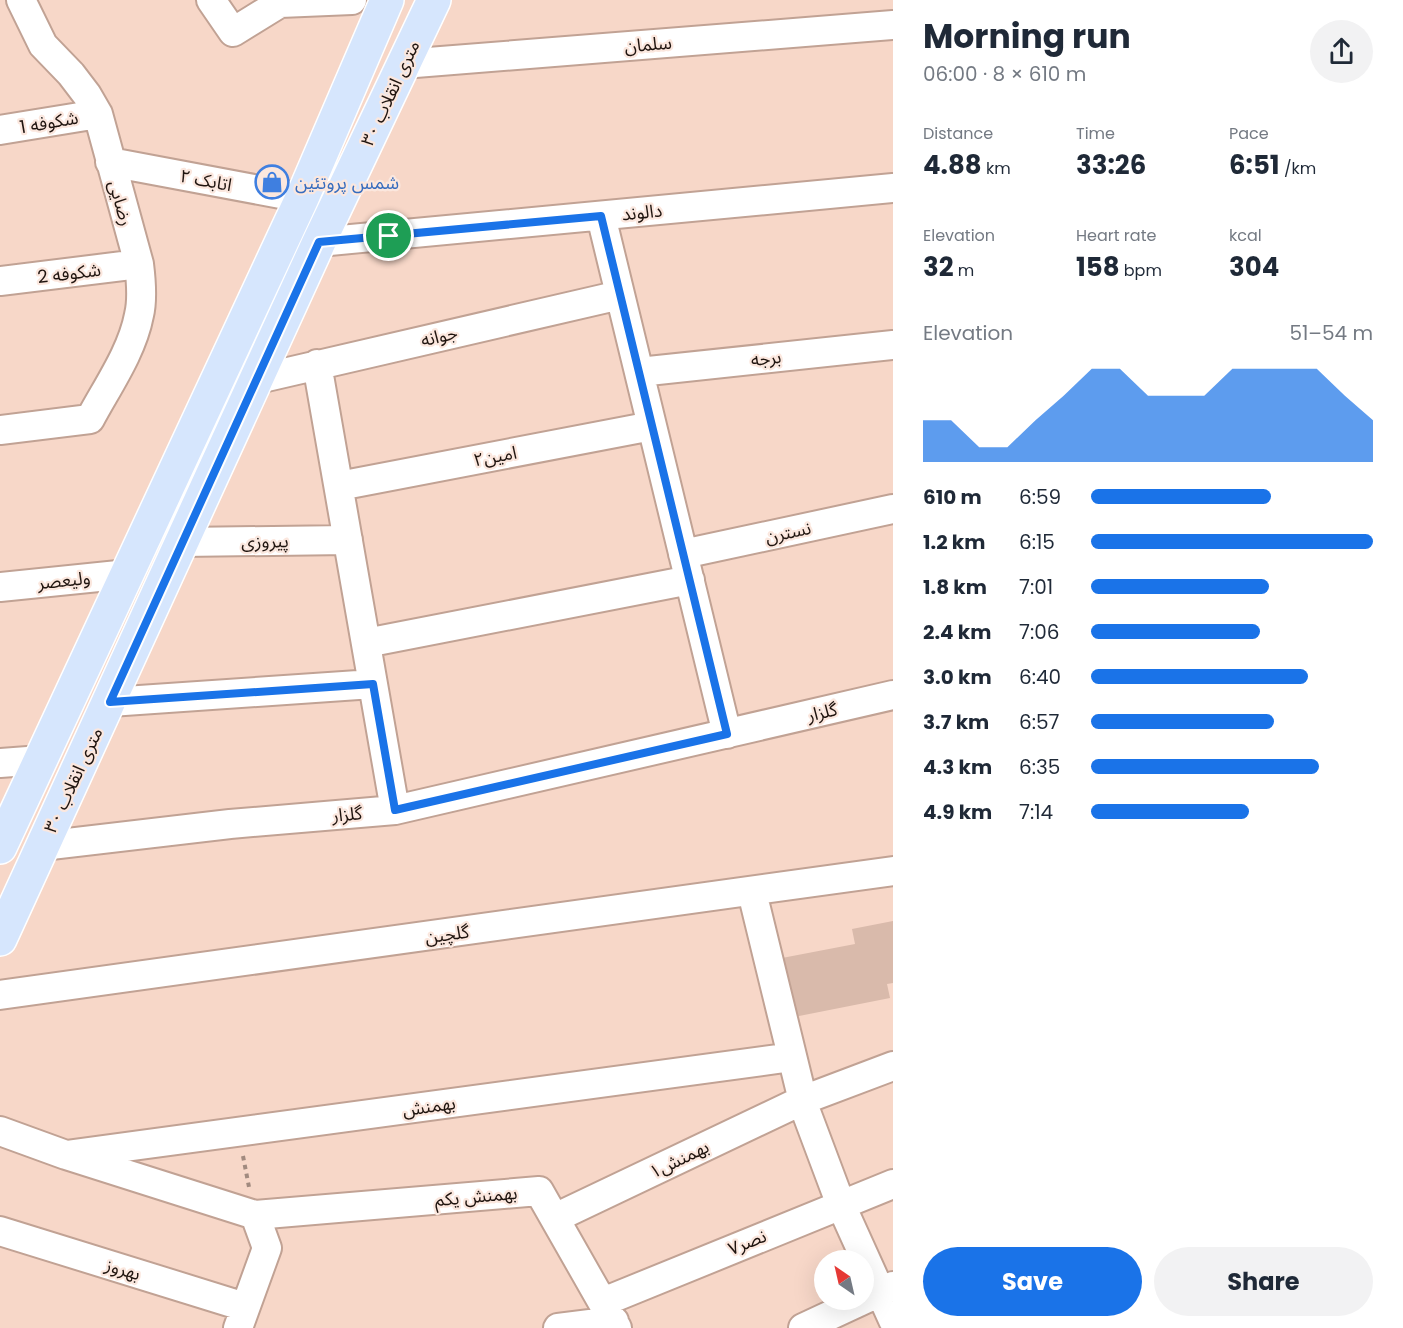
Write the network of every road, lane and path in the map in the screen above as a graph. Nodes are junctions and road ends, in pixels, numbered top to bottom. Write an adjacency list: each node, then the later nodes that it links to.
1 (19, 0): 6 (street); 9 (street, رضایی)
2 (211, 0): 3 (street)
3 (352, 0)
4 (387, 0): 13 (main road, ۳۰ متری انقلاب)
5 (434, 0): 8 (main road, ۳۰ متری انقلاب)
6 (0, 13)
7 (893, 24): 8 (street, سلمان)
8 (403, 64): 15 (main road, ۳۰ متری انقلاب)
9 (98, 114): 10 (street, شکوفه 1); 11 (street, رضایی)
10 (0, 130)
11 (110, 162): 13 (street, اتابک ۲); 16 (street, رضایی)
12 (893, 188): 14 (street, دالوند)
13 (302, 198): 30 (main road, ۳۰ متری انقلاب)
14 (601, 216): 15 (street, دالوند); 18 (street)
15 (319, 242): 22 (main road, ۳۰ متری انقلاب)
16 (139, 264): 17 (street, شکوفه 2); 24 (street, رضایی)
17 (0, 281)
18 (620, 295): 20 (street, جوانه); 21 (street)
19 (893, 345): 21 (street, برجه)
20 (317, 364): 22 (street, جوانه); 25 (street)
21 (639, 372): 23 (street)
22 (258, 379): 28 (main road, ۳۰ متری انقلاب)
23 (652, 426): 25 (street, امین۲); 29 (street)
24 (0, 430)
25 (339, 486): 27 (street)
26 (893, 509): 29 (street, نسترن)
27 (348, 540): 28 (street, پیروزی); 32 (street)
28 (182, 542): 35 (main road, ۳۰ متری انقلاب)
29 (687, 567): 32 (street, نسترن); 36 (street)
30 (128, 574): 31 (street, ولیعصر); 37 (main road, ۳۰ متری انقلاب)
31 (0, 587)
32 (366, 643): 33 (street)
33 (373, 684): 35 (street); 39 (street)
34 (893, 696): 36 (street, گلزار)
35 (110, 702): 40 (main road, ۳۰ متری انقلاب)
36 (727, 734): 39 (street, گلزار)
37 (41, 760): 38 (street); 41 (main road, ۳۰ متری انقلاب)
38 (0, 763)
39 (395, 810): 40 (street, گلزار)
40 (42, 846): 44 (main road, ۳۰ متری انقلاب)
41 (0, 847)
42 (893, 871): 43 (street, گلچین)
43 (752, 892): 45 (street, گلچین); 46 (street)
44 (0, 939)
45 (0, 995)
46 (792, 1057): 48 (street); 50 (street, بهمنش)
47 (893, 1066): 48 (street, بهمنش۱)
48 (803, 1100): 53 (street); 55 (street, بهمنش۱)
49 (0, 1131): 51 (street, بهمنش)
50 (238, 1132): 51 (street, بهمنش); 54 (path)
51 (66, 1155): 54 (street, بهمنش)
52 (893, 1184): 53 (street, نصر۷)
53 (841, 1205): 57 (street); 58 (street, نصر۷)
54 (255, 1215): 55 (street, بهمنش یکم); 59 (street)
55 (555, 1218): 58 (street, بهمنش یکم)
56 (0, 1231): 59 (street, بهروز)
57 (887, 1288): 60 (street); 62 (street)
58 (611, 1317): 61 (street, نصر۷)
59 (242, 1318)
60 (893, 1320)
61 (558, 1328)
62 (803, 1328)

